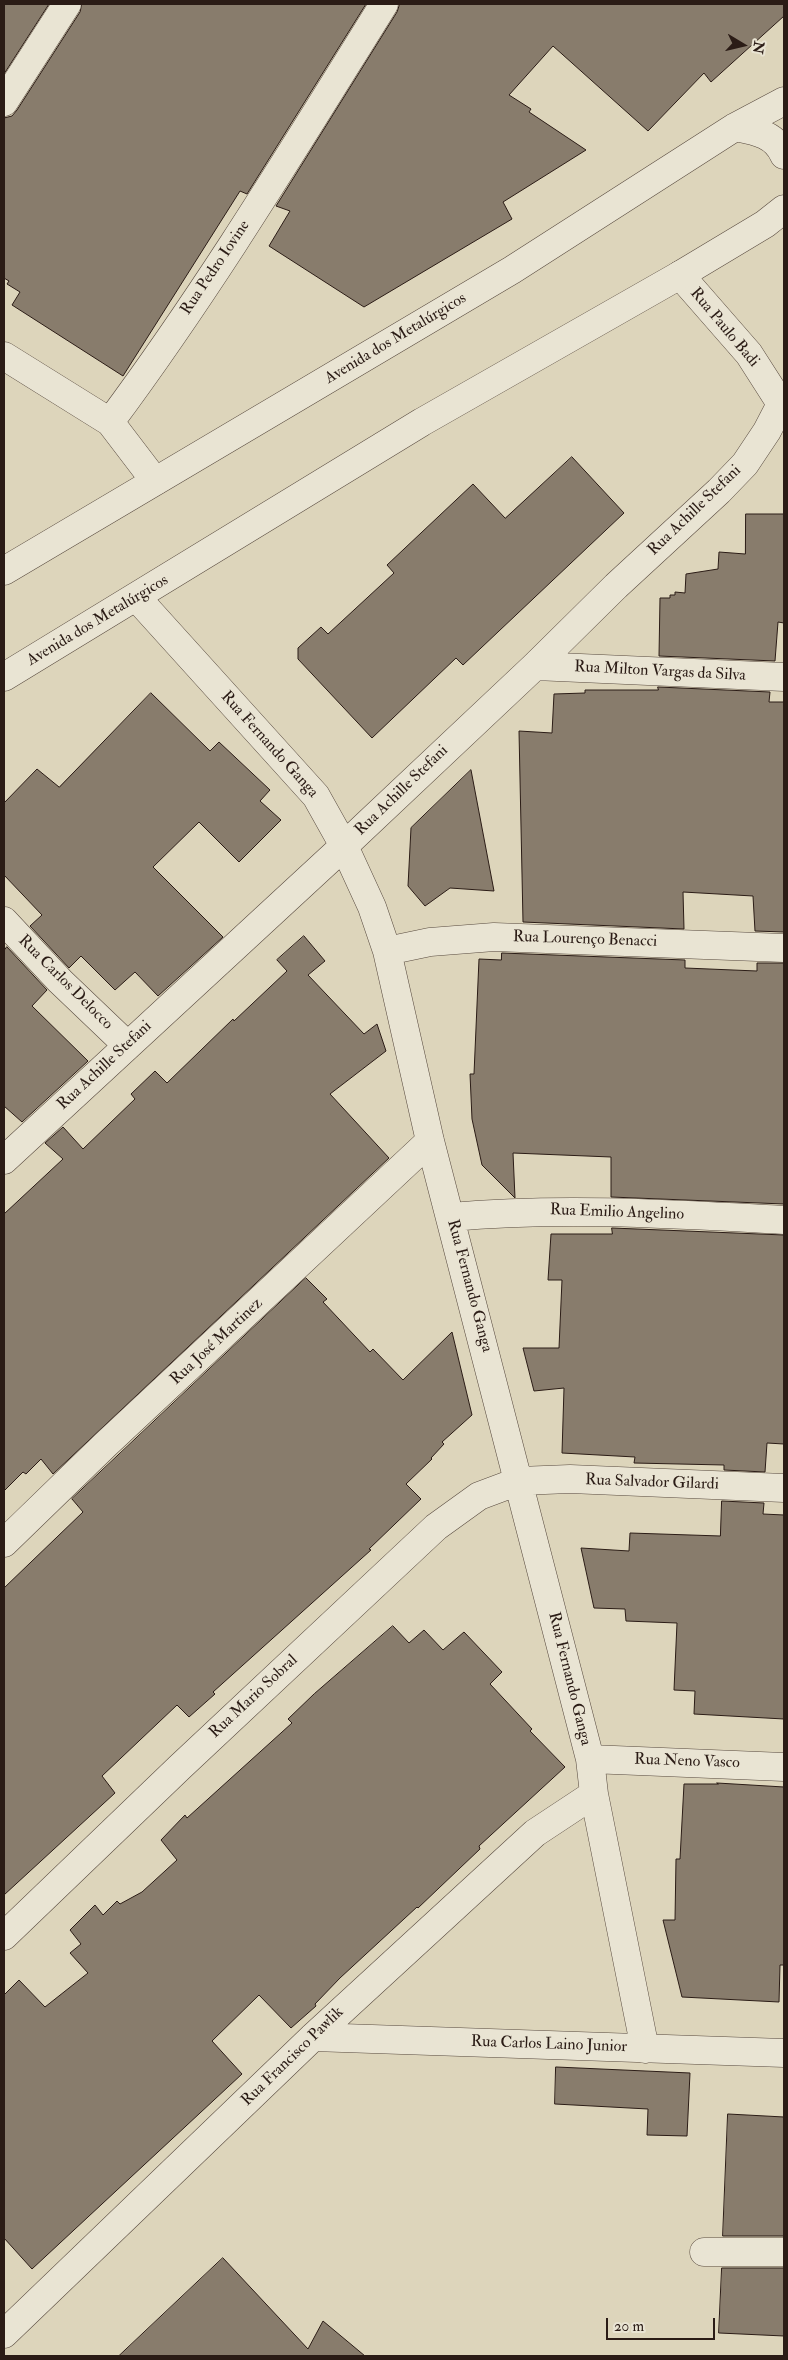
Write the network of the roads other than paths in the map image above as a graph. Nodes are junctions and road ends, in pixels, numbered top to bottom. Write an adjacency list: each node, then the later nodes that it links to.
1 (67, 4): 4 (street)
2 (384, 4): 11 (street, Rua Pedro Iovine)
3 (784, 101): 5 (street, Avenida dos Metalúrgicos)
4 (4, 102)
5 (735, 126): 6 (street); 12 (street, Avenida dos Metalúrgicos)
6 (784, 156)
7 (784, 208): 8 (street, Avenida dos Metalúrgicos)
8 (680, 275): 10 (street, Rua Paulo Badi); 14 (street, Avenida dos Metalúrgicos)
9 (4, 356): 11 (street)
10 (783, 404): 15 (street, Rua Achille Stefani)
11 (110, 422): 12 (street)
12 (155, 481): 13 (street, Avenida dos Metalúrgicos)
13 (4, 571)
14 (137, 598): 16 (street, Avenida dos Metalúrgicos); 18 (street, Rua Fernando Ganga)
15 (535, 666): 17 (street, Rua Milton Vargas da Silva); 18 (street, Rua Achille Stefani)
16 (4, 677)
17 (784, 678)
18 (344, 846): 21 (street, Rua Fernando Ganga); 22 (street, Rua Achille Stefani)
19 (4, 921): 22 (street, Rua Carlos Delocco)
20 (784, 948): 21 (street, Rua Lourenço Benacci)
21 (387, 951): 23 (street, Rua Fernando Ganga)
22 (127, 1045): 24 (street, Rua Achille Stefani)
23 (430, 1141): 25 (street, Rua Fernando Ganga); 29 (street, Rua José Martinez)
24 (4, 1160)
25 (451, 1217): 26 (street, Rua Emilio Angelino); 27 (street, Rua Fernando Ganga)
26 (784, 1220)
27 (520, 1481): 28 (street, Rua Salvador Gilardi); 30 (street, Rua Fernando Ganga); 33 (street, Rua Mario Sobral)
28 (784, 1488)
29 (4, 1543)
30 (590, 1759): 31 (street, Rua Neno Vasco); 32 (street, Rua Fernando Ganga)
31 (784, 1767)
32 (594, 1794): 34 (street, Rua Francisco Pawlik); 35 (street, Rua Fernando Ganga)
33 (4, 1936)
34 (313, 2037): 35 (street, Rua Carlos Laino Junior); 39 (street, Rua Francisco Pawlik)
35 (645, 2049): 36 (street, Rua Carlos Laino Junior)
36 (784, 2053)
37 (704, 2252): 38 (street)
38 (784, 2252)
39 (4, 2334)

